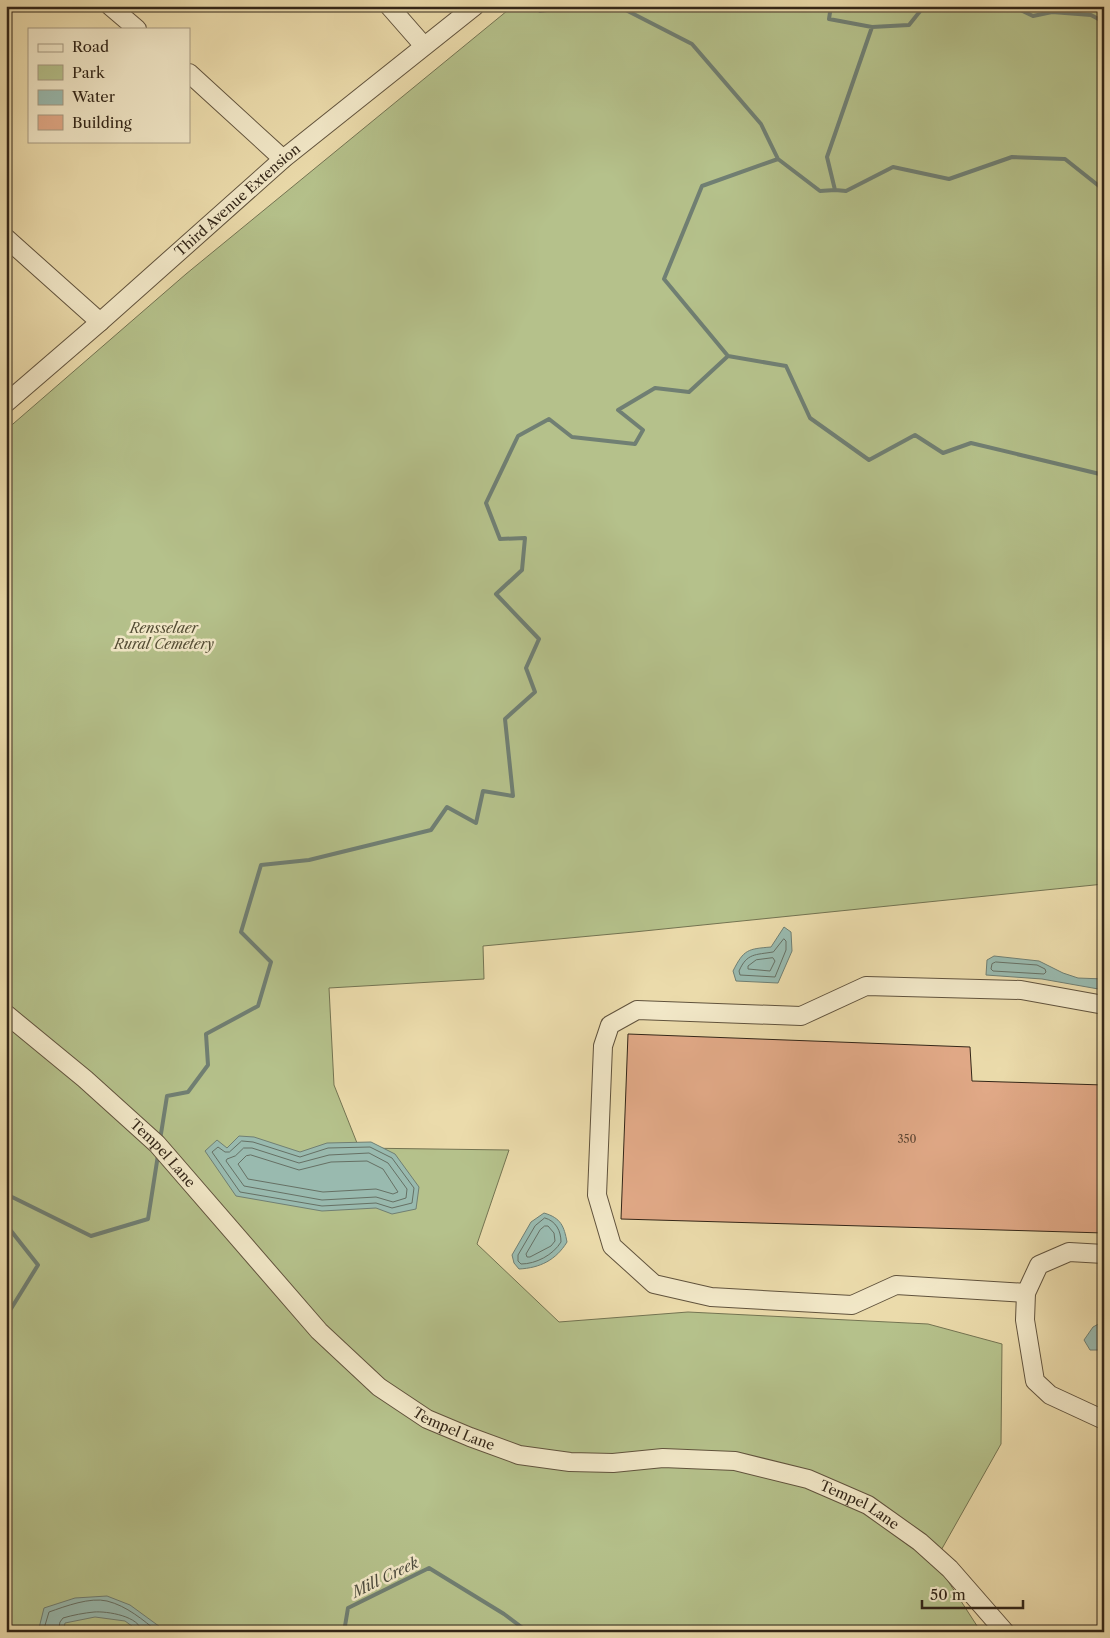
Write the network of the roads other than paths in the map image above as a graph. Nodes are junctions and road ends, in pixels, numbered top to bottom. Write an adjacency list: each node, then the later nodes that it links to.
1 (110, 6): 4 (street)
2 (389, 6): 5 (street)
3 (475, 6): 5 (street, Third Avenue Extension)
4 (136, 28)
5 (424, 46): 7 (street, Third Avenue Extension)
6 (190, 74): 7 (street)
7 (283, 159): 9 (street, Third Avenue Extension)
8 (9, 246): 9 (street)
9 (100, 322): 10 (street, Third Avenue Extension)
10 (6, 403)
11 (1104, 1005): 14 (street)
12 (6, 1014): 16 (street, Tempel Lane)
13 (1104, 1254): 14 (street)
14 (1026, 1293): 15 (street)
15 (1104, 1420)
16 (1005, 1632)

